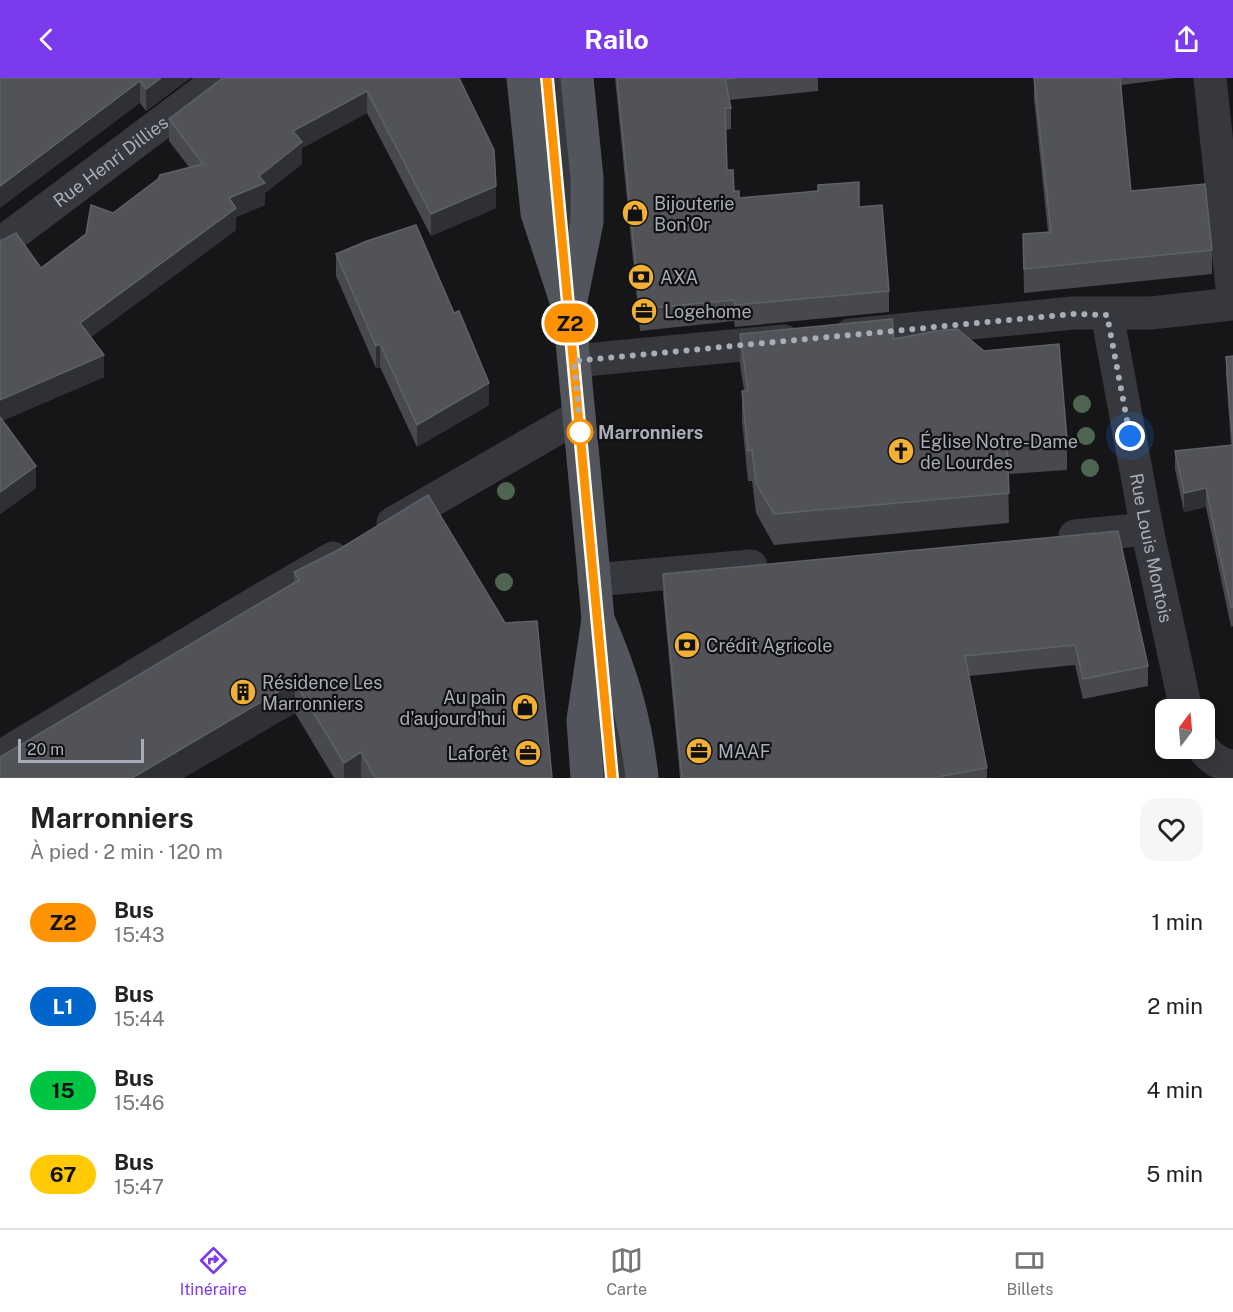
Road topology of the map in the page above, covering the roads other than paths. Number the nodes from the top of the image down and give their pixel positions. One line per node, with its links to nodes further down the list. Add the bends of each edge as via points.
1 (221, 78): 6 (street, Rue Henri Dillies)
2 (523, 78): 9 (main road, via 537,213)
3 (547, 78): 9 (street)
4 (577, 78): 9 (main road, via 587,178 587,222)
5 (1210, 78): 7 (street)
6 (0, 244)
7 (1233, 296)
8 (1233, 304): 10 (street)
9 (569, 310): 11 (main road)
10 (1107, 315): 11 (street, via 1073,314); 13 (street, Rue Louis Montois)
11 (574, 361): 12 (main road)
12 (579, 416): 16 (main road); 19 (street, via 235,615)
13 (1148, 529): 14 (street); 18 (street, Rue Louis Montois)
14 (1050, 538)
15 (782, 563): 16 (street)
16 (594, 580): 17 (main road)
17 (598, 619): 22 (main road, via 583,720); 23 (street); 24 (main road, via 633,717)
18 (1184, 699)
19 (0, 757)
20 (1212, 759): 21 (street)
21 (1233, 766)
22 (587, 778)
23 (612, 778)
24 (642, 778)

